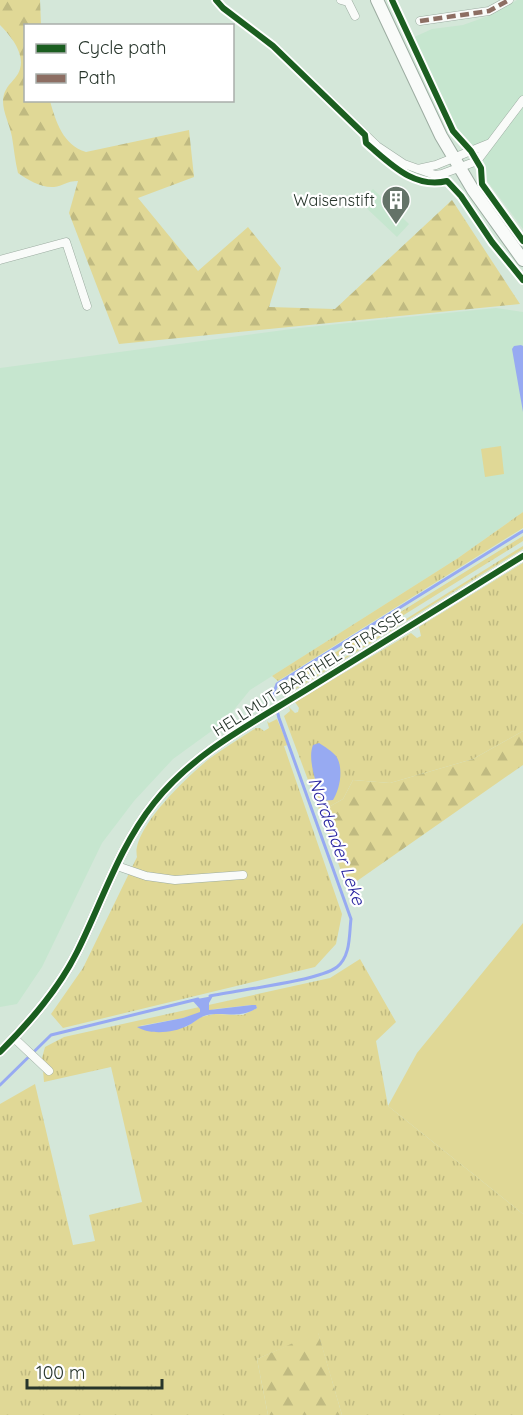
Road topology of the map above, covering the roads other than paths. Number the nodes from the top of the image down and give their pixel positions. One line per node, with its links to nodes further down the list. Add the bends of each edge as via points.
1 (216, 0): 9 (street, via 273,46 377,146 404,164 435,175)
2 (341, 0): 5 (street, via 348,2)
3 (377, 0): 9 (main road)
4 (508, 0): 6 (street, via 489,11)
5 (355, 16)
6 (420, 21)
7 (523, 100): 8 (street)
8 (520, 111): 9 (street, via 477,161)
9 (456, 163): 11 (main road)
10 (0, 260): 12 (street, via 66,242)
11 (523, 260)
12 (87, 306)
13 (523, 556): 14 (street, HELLMUT-BARTHEL-STRASSE, via 213,749 155,801)
14 (117, 866): 15 (street, via 175,880); 16 (street, HELLMUT-BARTHEL-STRASSE, via 64,975)
15 (243, 875)
16 (14, 1038): 17 (street, HELLMUT-BARTHEL-STRASSE); 18 (street)
17 (0, 1052)
18 (50, 1071)

